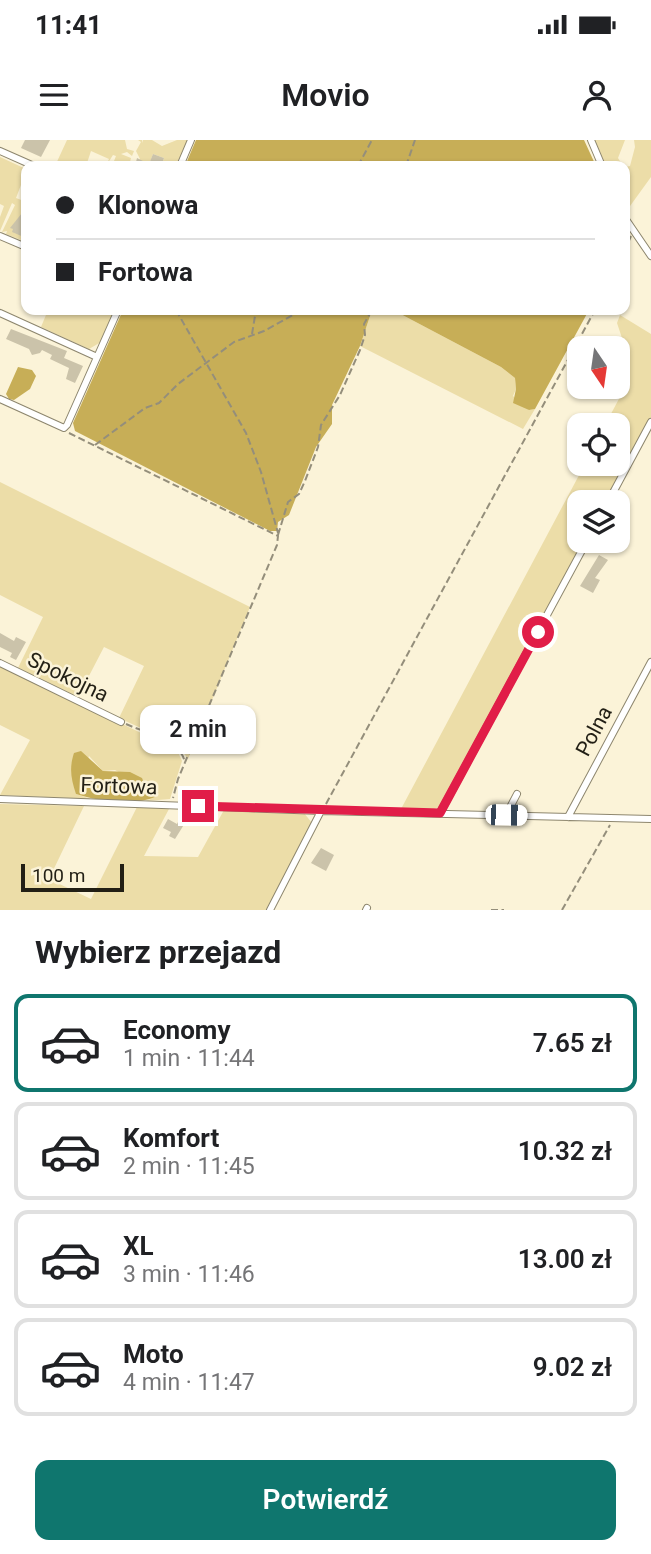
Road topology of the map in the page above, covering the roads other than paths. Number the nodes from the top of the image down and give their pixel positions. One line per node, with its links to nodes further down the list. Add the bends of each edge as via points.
1 (191, 140): 5 (street)
2 (591, 140): 6 (street)
3 (0, 151): 4 (street)
4 (23, 161)
5 (182, 161)
6 (600, 161)
7 (630, 227): 10 (street)
8 (0, 236): 9 (street)
9 (21, 245)
10 (651, 256)
11 (0, 313): 13 (street)
12 (116, 315): 13 (street)
13 (97, 357): 14 (street, via 67,425 59,428)
14 (0, 399)
15 (651, 422): 16 (street)
16 (614, 490)
17 (581, 553): 24 (street)
18 (651, 662): 26 (street, Polna)
19 (0, 663): 20 (street, Spokojna)
20 (121, 722)
21 (517, 794): 25 (street)
22 (0, 799): 23 (street, Fortowa)
23 (321, 811): 24 (street, Fortowa); 28 (street)
24 (440, 813): 25 (street, Fortowa)
25 (506, 815): 26 (street, Fortowa)
26 (568, 817): 27 (street, Fortowa)
27 (651, 819)
28 (270, 910)

